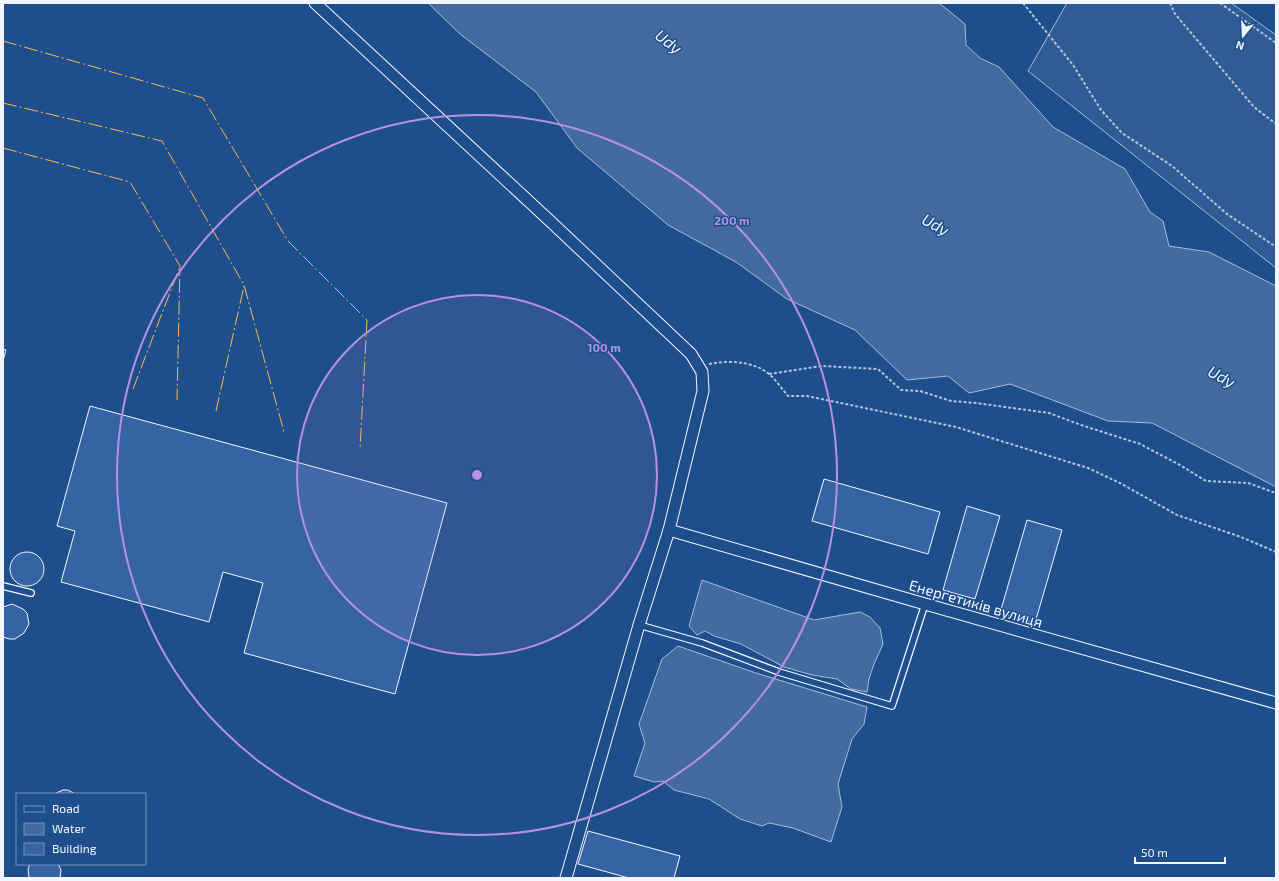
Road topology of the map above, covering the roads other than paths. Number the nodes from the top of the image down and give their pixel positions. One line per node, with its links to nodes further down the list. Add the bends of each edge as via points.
1 (315, 3): 2 (street, via 691,354 702,372 703,391)
2 (669, 530): 5 (street, Енергетиків вулиця); 6 (street)
3 (3, 586): 4 (lane)
4 (31, 593)
5 (925, 604): 6 (lane, via 892,706 779,672 702,642); 7 (street, Енергетиків вулиця)
6 (639, 625): 8 (street)
7 (1276, 703)
8 (566, 878)

